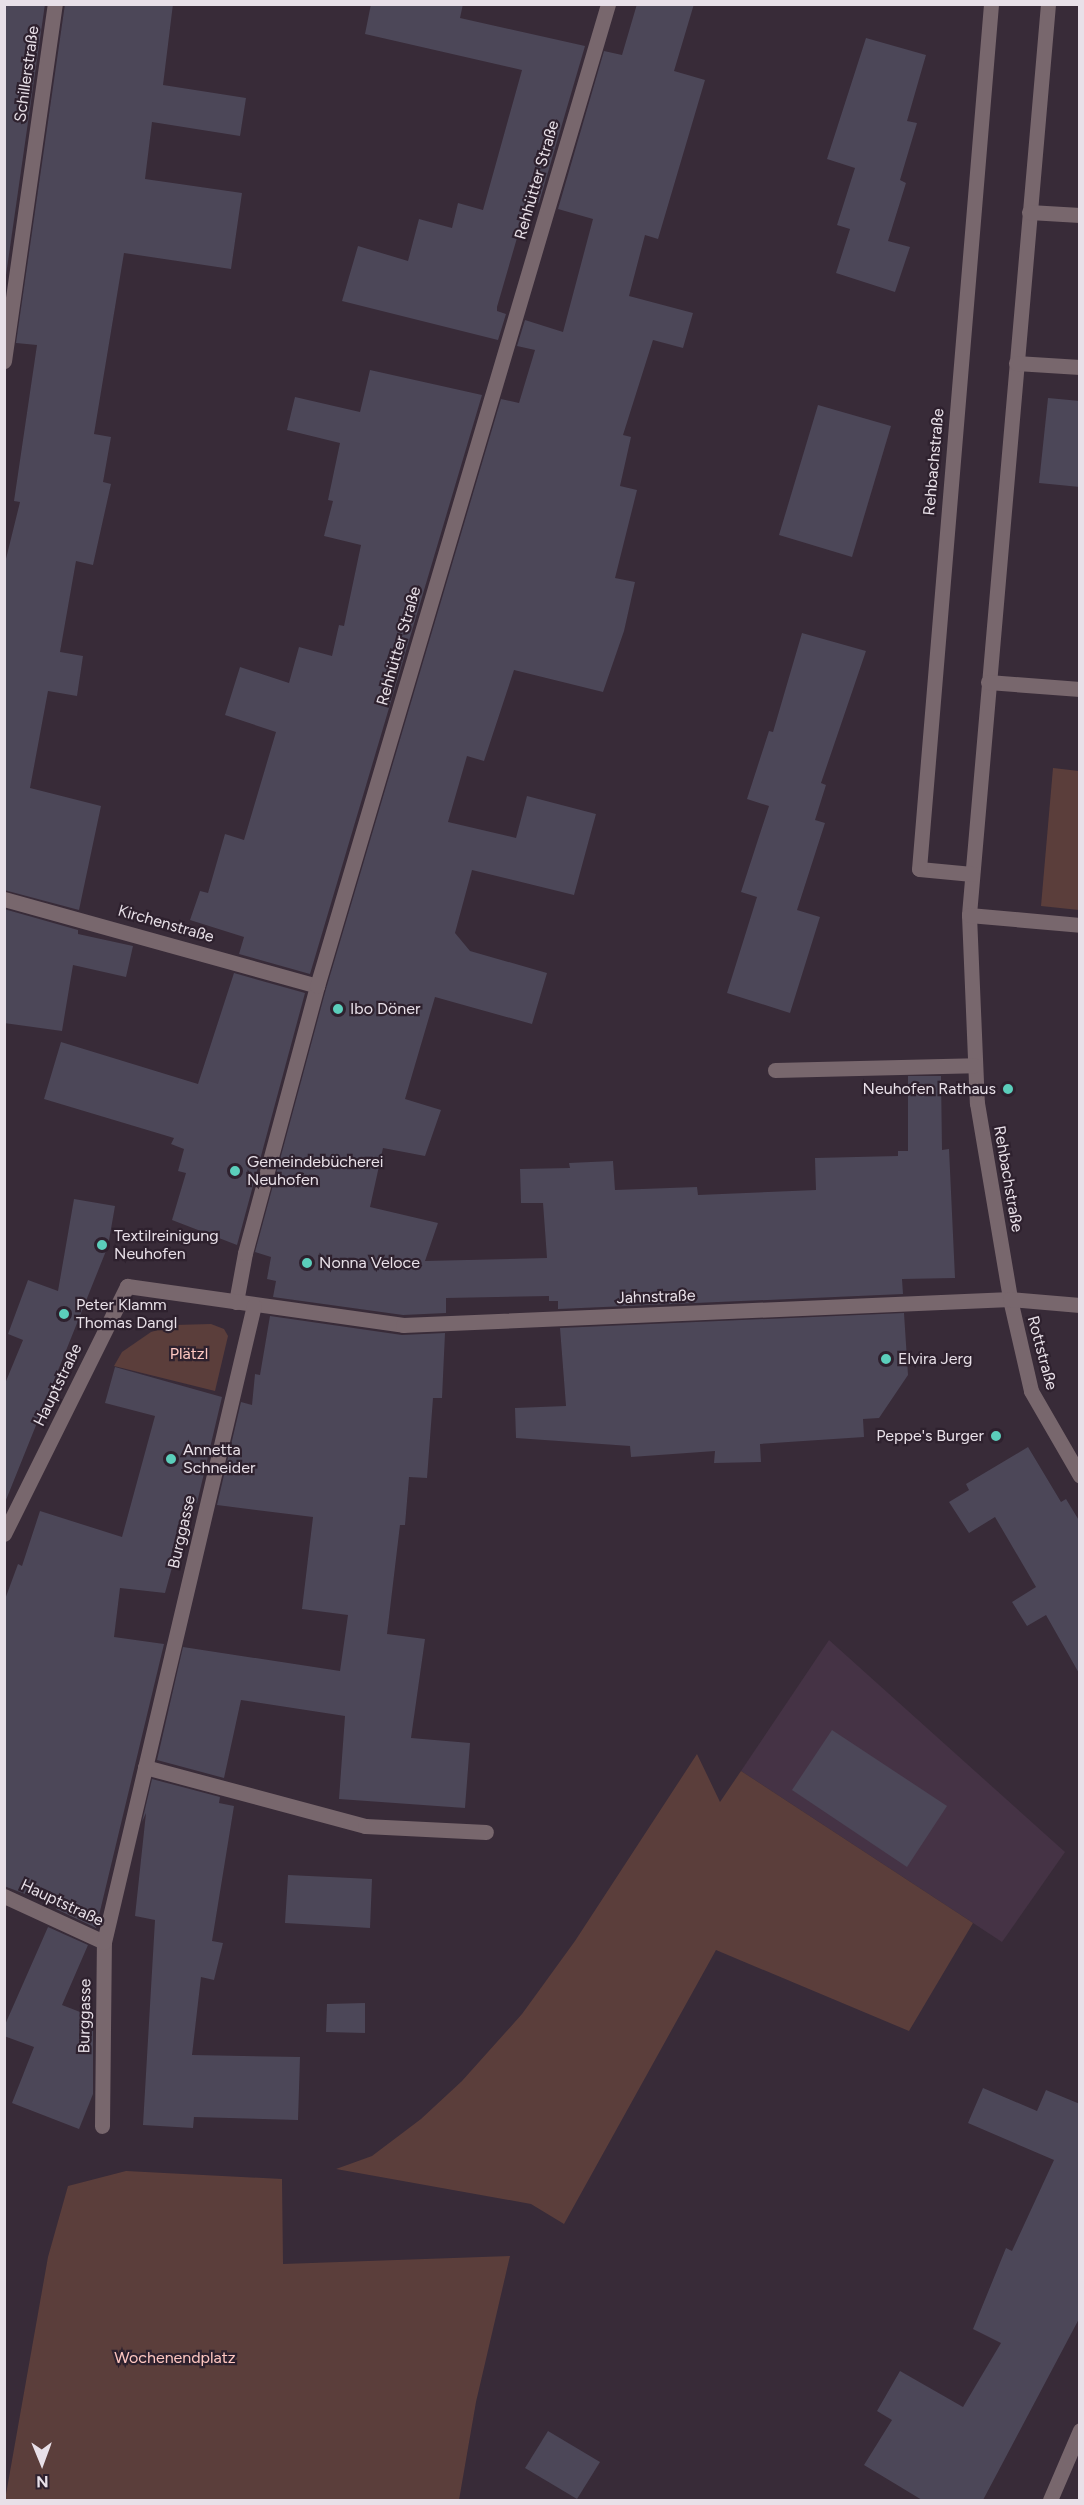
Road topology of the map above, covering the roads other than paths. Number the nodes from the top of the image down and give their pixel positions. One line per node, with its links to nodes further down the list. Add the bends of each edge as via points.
1 (55, 4): 7 (street, Schillerstraße)
2 (608, 4): 16 (street, Rehhütter Straße)
3 (991, 4): 12 (street, Rehbachstraße, via 919,869)
4 (1048, 4): 5 (street, Rehbachstraße)
5 (1029, 212): 6 (street); 8 (street, Rehbachstraße)
6 (1080, 215)
7 (4, 362)
8 (1016, 363): 9 (street); 10 (street, Rehbachstraße)
9 (1080, 367)
10 (988, 681): 11 (street); 12 (street, Rehbachstraße)
11 (1080, 689)
12 (972, 874): 14 (street, Rehbachstraße)
13 (4, 899): 16 (street, Kirchenstraße)
14 (969, 915): 15 (street); 17 (street, Rehbachstraße)
15 (1080, 925)
16 (317, 986): 20 (street, Rehhütter Straße, via 245,1253)
17 (974, 1065): 18 (street); 19 (street, Rehbachstraße)
18 (775, 1070)
19 (1010, 1299): 21 (street, Jahnstraße, via 403,1325); 22 (street, Jahnstraße); 23 (street, Rottstraße, via 1030,1391)
20 (236, 1302): 21 (street, Jahnstraße); 24 (street, Hauptstraße, via 127,1286)
21 (254, 1305): 25 (street, Burggasse)
22 (1080, 1305)
23 (1080, 1476)
24 (4, 1534)
25 (145, 1767): 26 (street, via 365,1826); 28 (street, Burggasse)
26 (486, 1832)
27 (4, 1896): 28 (street, Hauptstraße)
28 (104, 1942): 29 (street, Burggasse)
29 (102, 2126)
30 (1080, 2430): 31 (street)
31 (1050, 2500)

